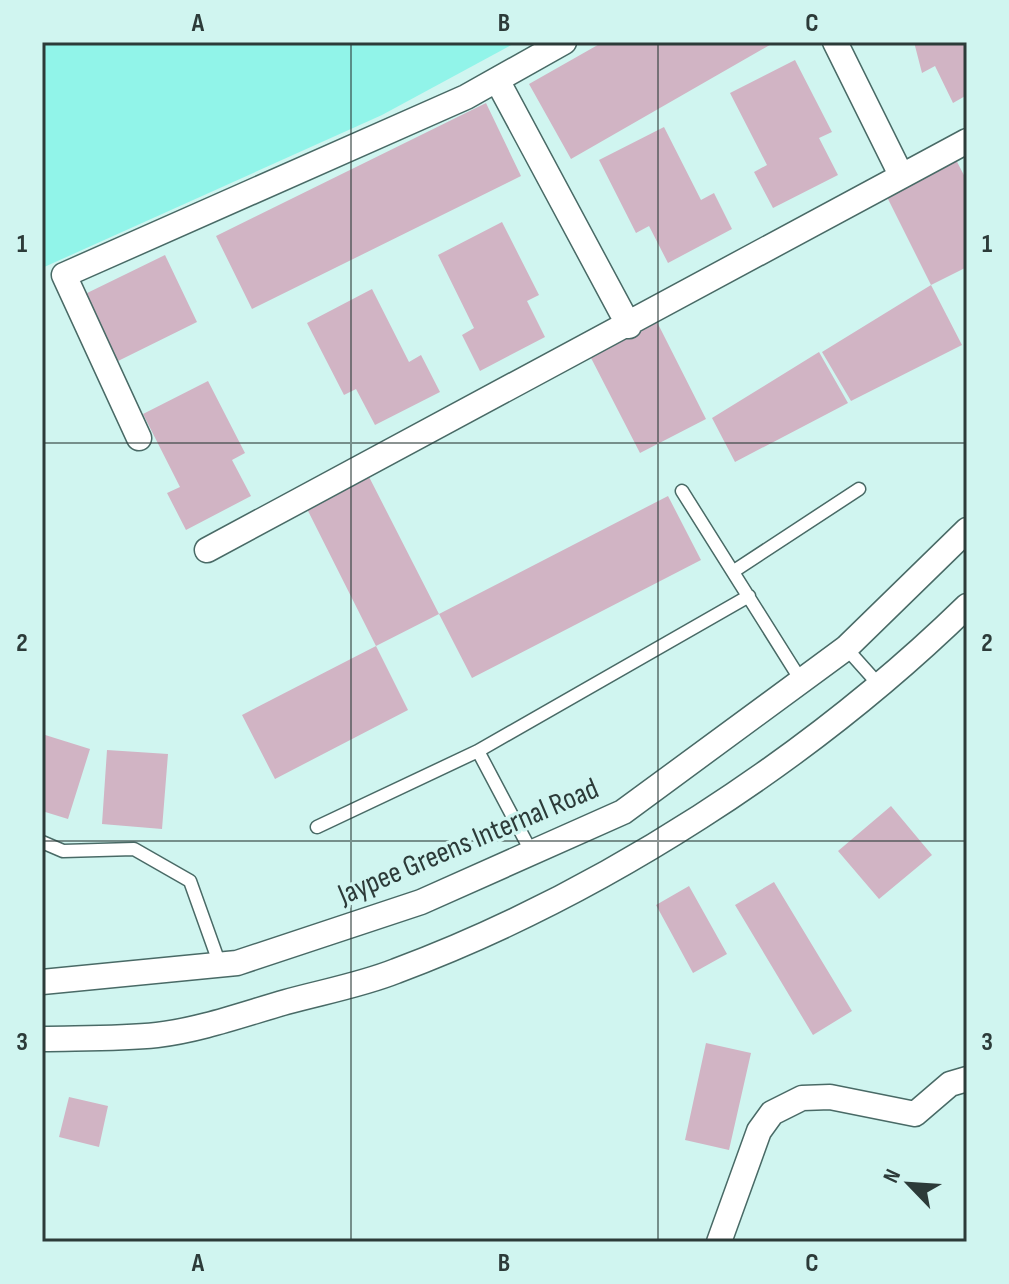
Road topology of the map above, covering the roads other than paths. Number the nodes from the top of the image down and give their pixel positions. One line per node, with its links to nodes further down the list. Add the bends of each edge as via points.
1 (564, 42): 3 (street)
2 (835, 42): 5 (street)
3 (497, 80): 6 (street); 7 (street)
4 (967, 141): 5 (street)
5 (901, 175): 7 (street)
6 (53, 279): 8 (street)
7 (629, 326): 12 (street)
8 (139, 438)
9 (859, 489): 13 (lane)
10 (682, 491): 13 (lane)
11 (967, 530): 16 (street, Jaypee Greens Internal Road)
12 (207, 550)
13 (734, 571): 14 (lane)
14 (749, 596): 17 (lane); 19 (lane)
15 (967, 606): 18 (street)
16 (846, 648): 17 (street, Jaypee Greens Internal Road); 18 (lane)
17 (802, 682): 22 (street, Jaypee Greens Internal Road, via 623,812)
18 (880, 686): 25 (street, via 833,725 634,857 395,972 158,1035)
19 (478, 751): 20 (lane); 22 (lane)
20 (317, 827)
21 (42, 842): 23 (lane, via 63,851 134,849 190,881)
22 (533, 855): 23 (street, Jaypee Greens Internal Road, via 421,902)
23 (220, 965): 24 (street, Jaypee Greens Internal Road)
24 (42, 982)
25 (42, 1039)
26 (967, 1079): 27 (street, via 950,1084 915,1114 830,1097 802,1098 772,1113 759,1131)
27 (719, 1242)

